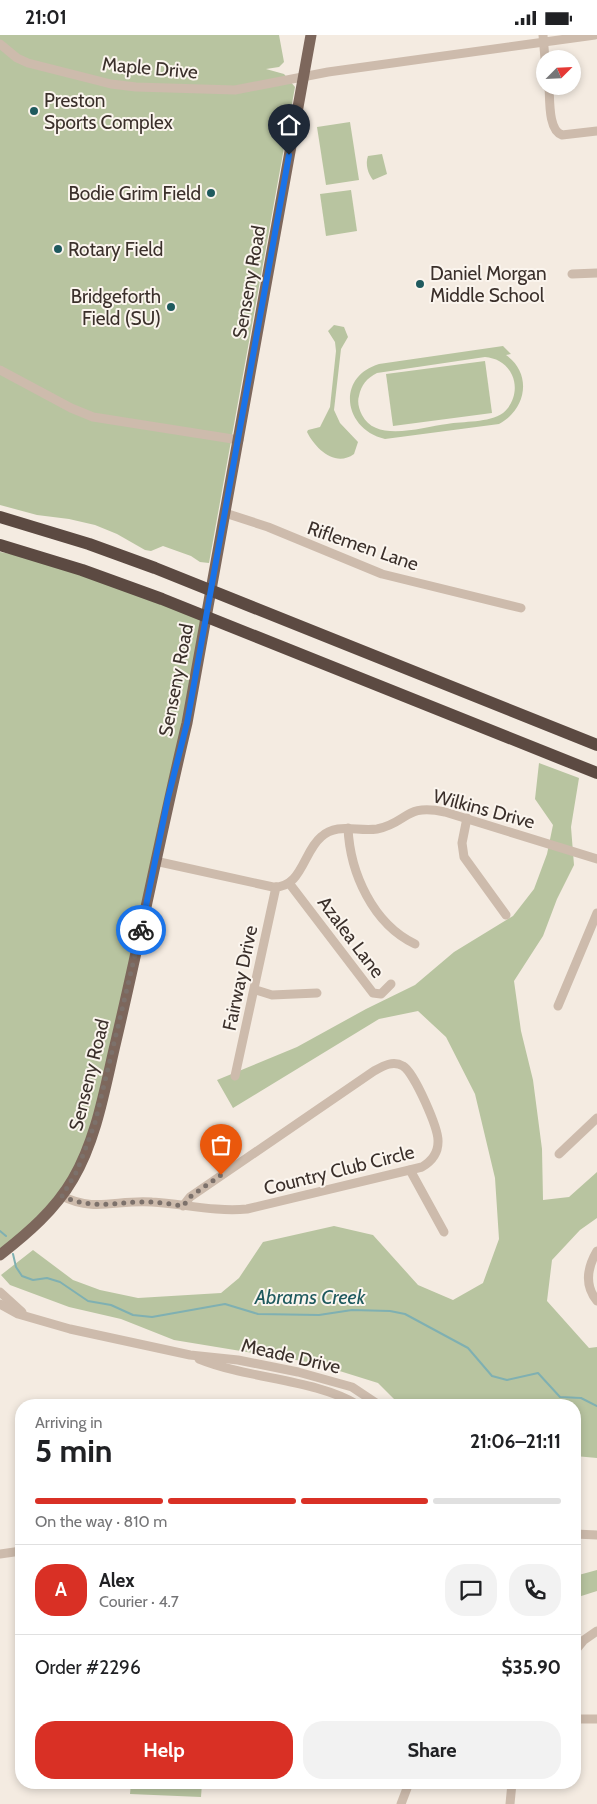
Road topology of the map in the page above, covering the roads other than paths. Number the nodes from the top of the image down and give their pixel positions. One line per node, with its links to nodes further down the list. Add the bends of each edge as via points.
1 (311, 35): 5 (main road, Senseny Road)
2 (595, 35): 3 (street, Maple Drive)
3 (543, 39): 5 (street, Maple Drive)
4 (0, 44): 5 (street, Maple Drive, via 16,58 28,63 136,87 235,90)
5 (303, 77): 11 (main road, Senseny Road)
6 (549, 95): 7 (street, via 553,127 560,135)
7 (597, 131)
8 (597, 273): 9 (street)
9 (572, 274)
10 (0, 370): 11 (street, via 89,415)
11 (238, 440): 12 (main road, Senseny Road)
12 (225, 513): 15 (street, Riflemen Lane, via 268,527 382,574); 21 (main road, Senseny Road, via 187,723)
13 (0, 517): 16 (highway, via 89,544 190,581)
14 (0, 545): 17 (highway, via 162,599)
15 (521, 608)
16 (597, 745)
17 (597, 773)
18 (467, 818): 19 (street, Wilkins Drive, via 435,809 420,809 377,829); 20 (street, Wilkins Drive); 25 (street, via 462,843 464,857)
19 (348, 829): 22 (street, Wilkins Drive, via 334,829 318,839); 26 (street, via 353,864 362,887 386,922)
20 (597, 859)
21 (155, 861): 23 (street); 35 (main road, Senseny Road, via 130,983 95,1123 77,1171)
22 (289, 883): 23 (street); 27 (street, Azalea Lane, via 373,993 381,994)
23 (276, 887): 28 (street, Fairway Drive)
24 (597, 913): 30 (street)
25 (506, 915)
26 (415, 944)
27 (391, 984)
28 (256, 990): 29 (street, via 272,995); 31 (street, Fairway Drive)
29 (317, 993)
30 (558, 1006)
31 (235, 1075)
32 (597, 1118): 33 (street)
33 (559, 1154)
34 (410, 1170): 36 (street, Country Club Circle, via 247,1209); 36 (street, Country Club Circle, via 432,1160 438,1148 438,1135 411,1074 400,1065 389,1064 205,1186); 37 (street)
35 (62, 1196): 36 (street, Country Club Circle, via 95,1206 140,1201); 39 (main road, Senseny Road, via 35,1226)
36 (183, 1206)
37 (444, 1232)
38 (597, 1251): 41 (street, via 588,1273 589,1288)
39 (0, 1255)
40 (0, 1292): 43 (street, Meade Drive)
41 (597, 1301)
42 (0, 1304): 43 (street, Meade Drive)
43 (30, 1317): 44 (street, Meade Drive)
44 (190, 1355): 45 (street, Meade Drive, via 235,1371 325,1391); 46 (street, Meade Drive, via 298,1371 352,1387)
45 (344, 1399)
46 (370, 1399)
47 (581, 1534): 48 (street)
48 (597, 1535)
49 (15, 1552): 50 (street)
50 (0, 1554)
51 (597, 1631): 52 (street)
52 (581, 1644)
53 (581, 1719): 54 (street)
54 (597, 1719)
55 (407, 1789): 57 (street)
56 (511, 1789): 58 (street)
57 (401, 1804)
58 (510, 1804)

